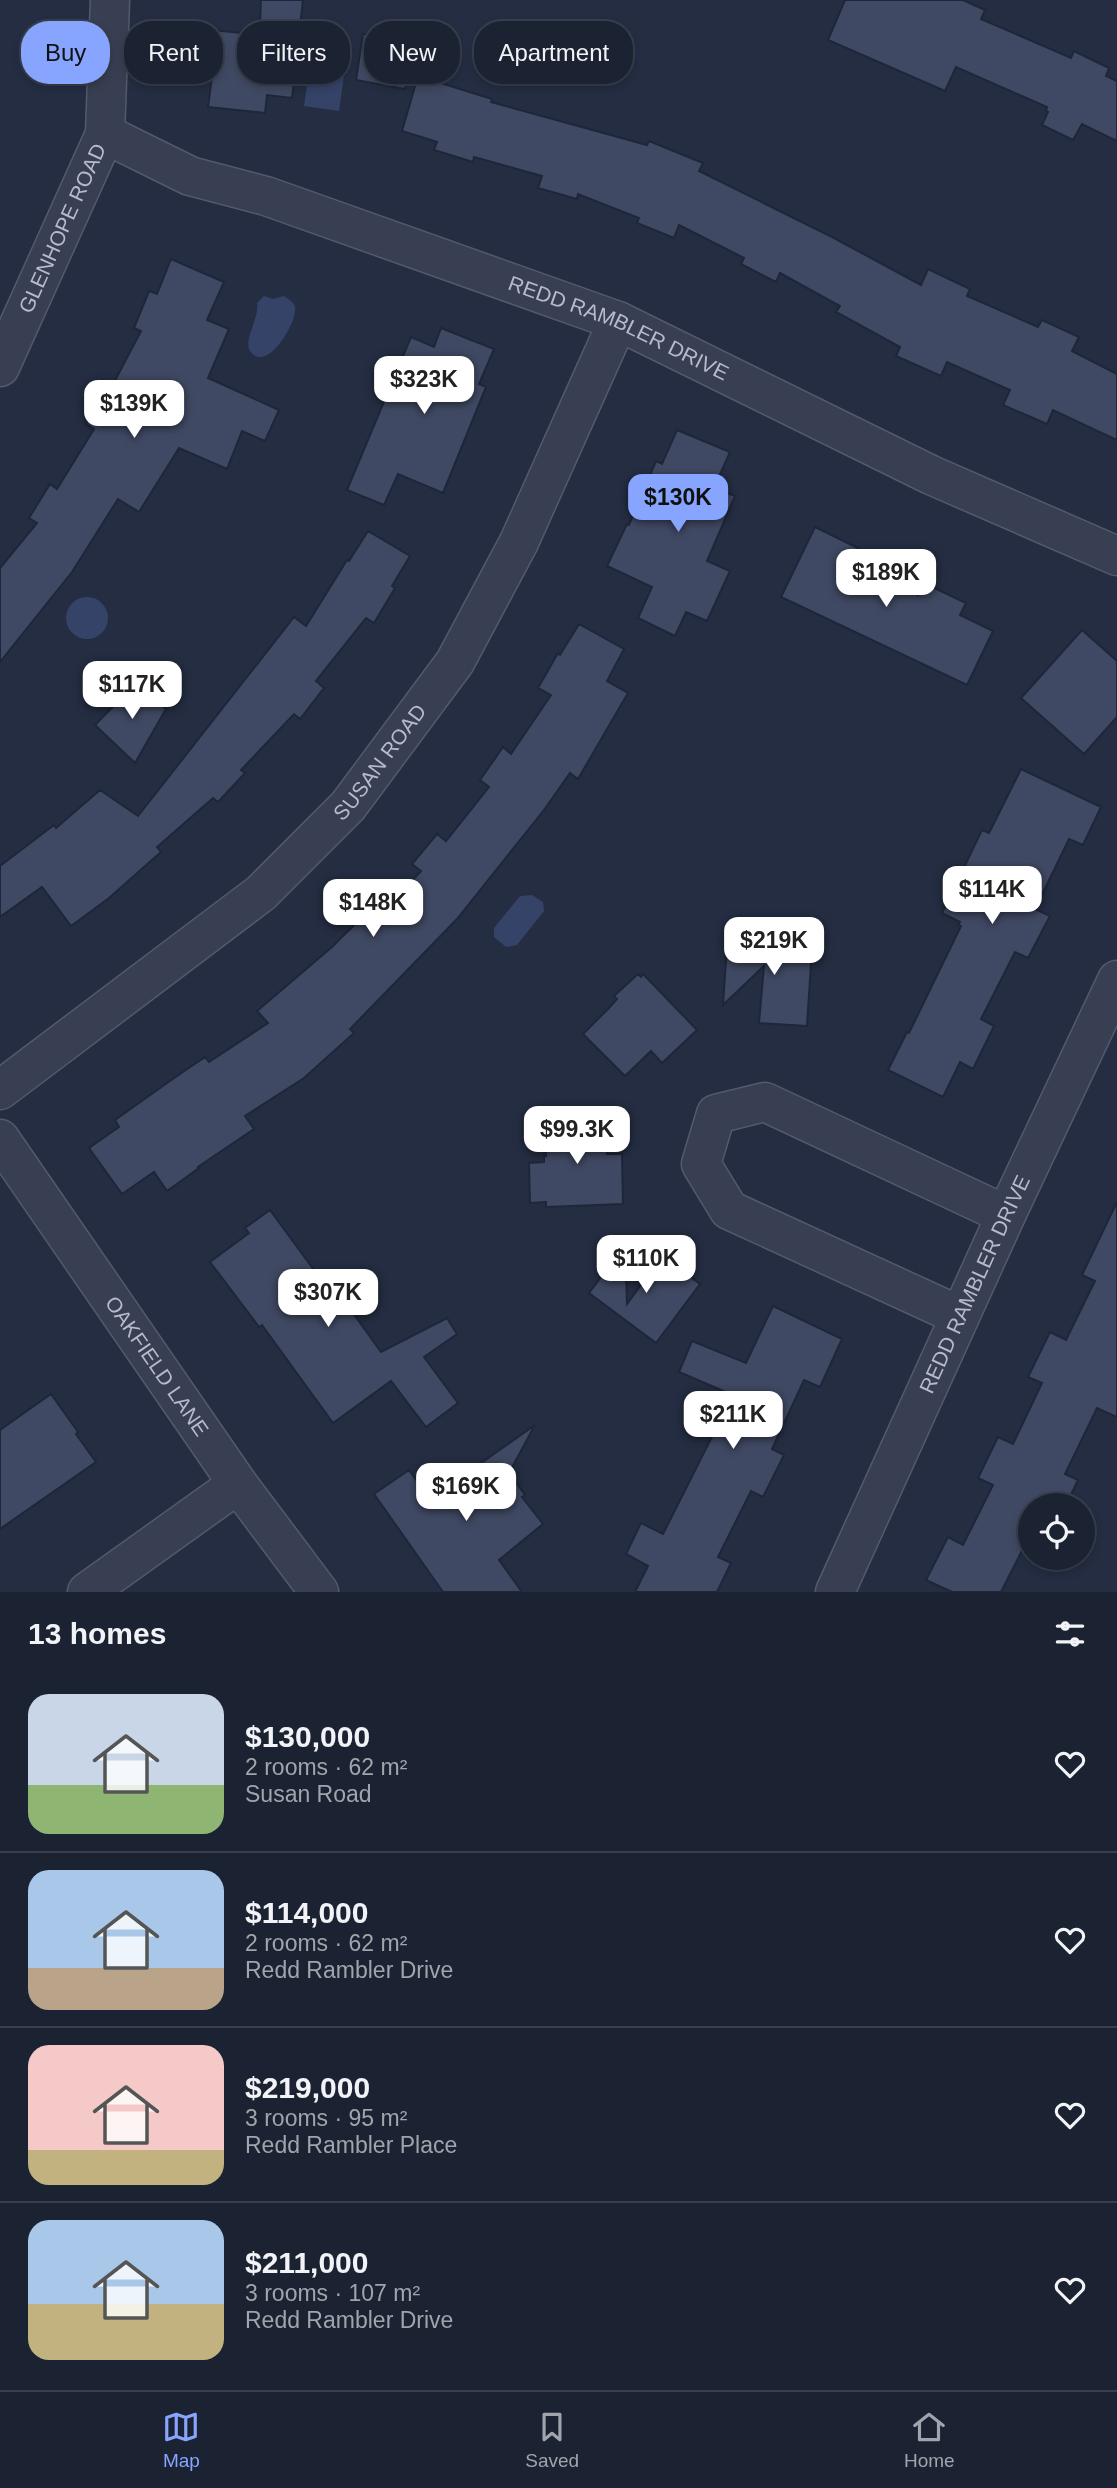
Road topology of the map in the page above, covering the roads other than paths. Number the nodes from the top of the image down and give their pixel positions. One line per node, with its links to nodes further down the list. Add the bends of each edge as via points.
1 (110, 0): 2 (street, GLENHOPE ROAD)
2 (105, 134): 3 (street, REDD RAMBLER DRIVE, via 190,176 266,196); 4 (street, GLENHOPE ROAD)
3 (618, 321): 5 (street, REDD RAMBLER DRIVE, via 931,475); 7 (street, SUSAN ROAD, via 519,542 455,662 348,806 261,893)
4 (0, 366)
5 (1117, 556)
6 (1117, 980): 9 (street, REDD RAMBLER DRIVE)
7 (0, 1090)
8 (0, 1139): 11 (street, OAKFIELD LANE)
9 (1006, 1215): 10 (street, REDD RAMBLER DRIVE); 10 (street, via 765,1102 716,1114 701,1164 729,1210)
10 (960, 1316): 14 (street, REDD RAMBLER DRIVE)
11 (238, 1484): 12 (street); 13 (street, OAKFIELD LANE)
12 (87, 1592)
13 (318, 1592)
14 (835, 1592)

